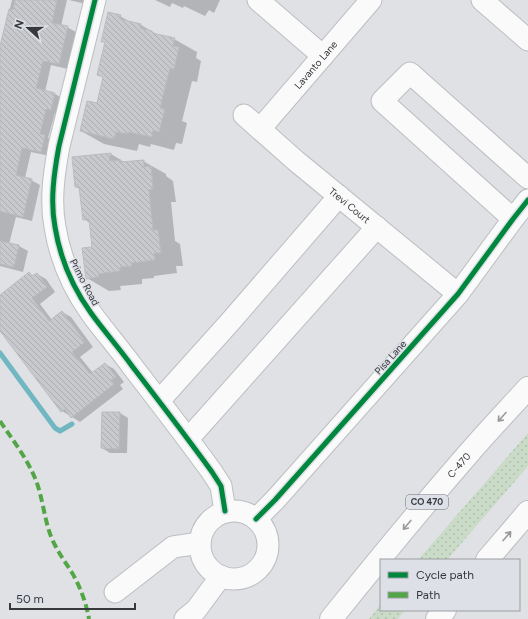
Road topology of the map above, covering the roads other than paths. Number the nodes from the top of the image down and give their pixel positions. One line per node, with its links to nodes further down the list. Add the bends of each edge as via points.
1 (95, 0): 16 (street, Primo Road, via 59,146 53,187 54,226 63,260 79,294)
2 (258, 0): 6 (street)
3 (371, 0): 6 (street, Lavanto Lane)
4 (482, 0): 5 (street)
5 (528, 40)
6 (323, 56): 8 (street, Lavanto Lane)
7 (244, 115): 8 (street, Trevi Court)
8 (260, 129): 10 (street, Trevi Court)
9 (528, 178): 12 (street, via 410,73 382,101)
10 (339, 196): 13 (street, Trevi Court); 16 (street)
11 (528, 200): 12 (street, Pisa Lane)
12 (513, 219): 14 (street, Pisa Lane)
13 (377, 227): 14 (street, Trevi Court); 17 (street)
14 (458, 294): 20 (street, Pisa Lane)
15 (528, 388): 27 (highway, C-470 / CO 470, one-way to 27, via 436,492)
16 (159, 401): 17 (street, Primo Road)
17 (188, 439): 18 (street, Primo Road, via 221,486)
18 (225, 511): 20 (street, via 247,513); 21 (street, via 207,523)
19 (528, 512): 22 (highway, one-way to 19)
20 (256, 519): 23 (street, via 268,538 265,560 248,576 237,579)
21 (200, 543): 23 (street, via 201,555 206,566); 24 (street, via 173,547)
22 (488, 559)
23 (221, 576): 26 (street, via 196,610)
24 (115, 592)
25 (444, 611): 28 (highway)
26 (184, 619)
27 (331, 619)
28 (437, 619)

